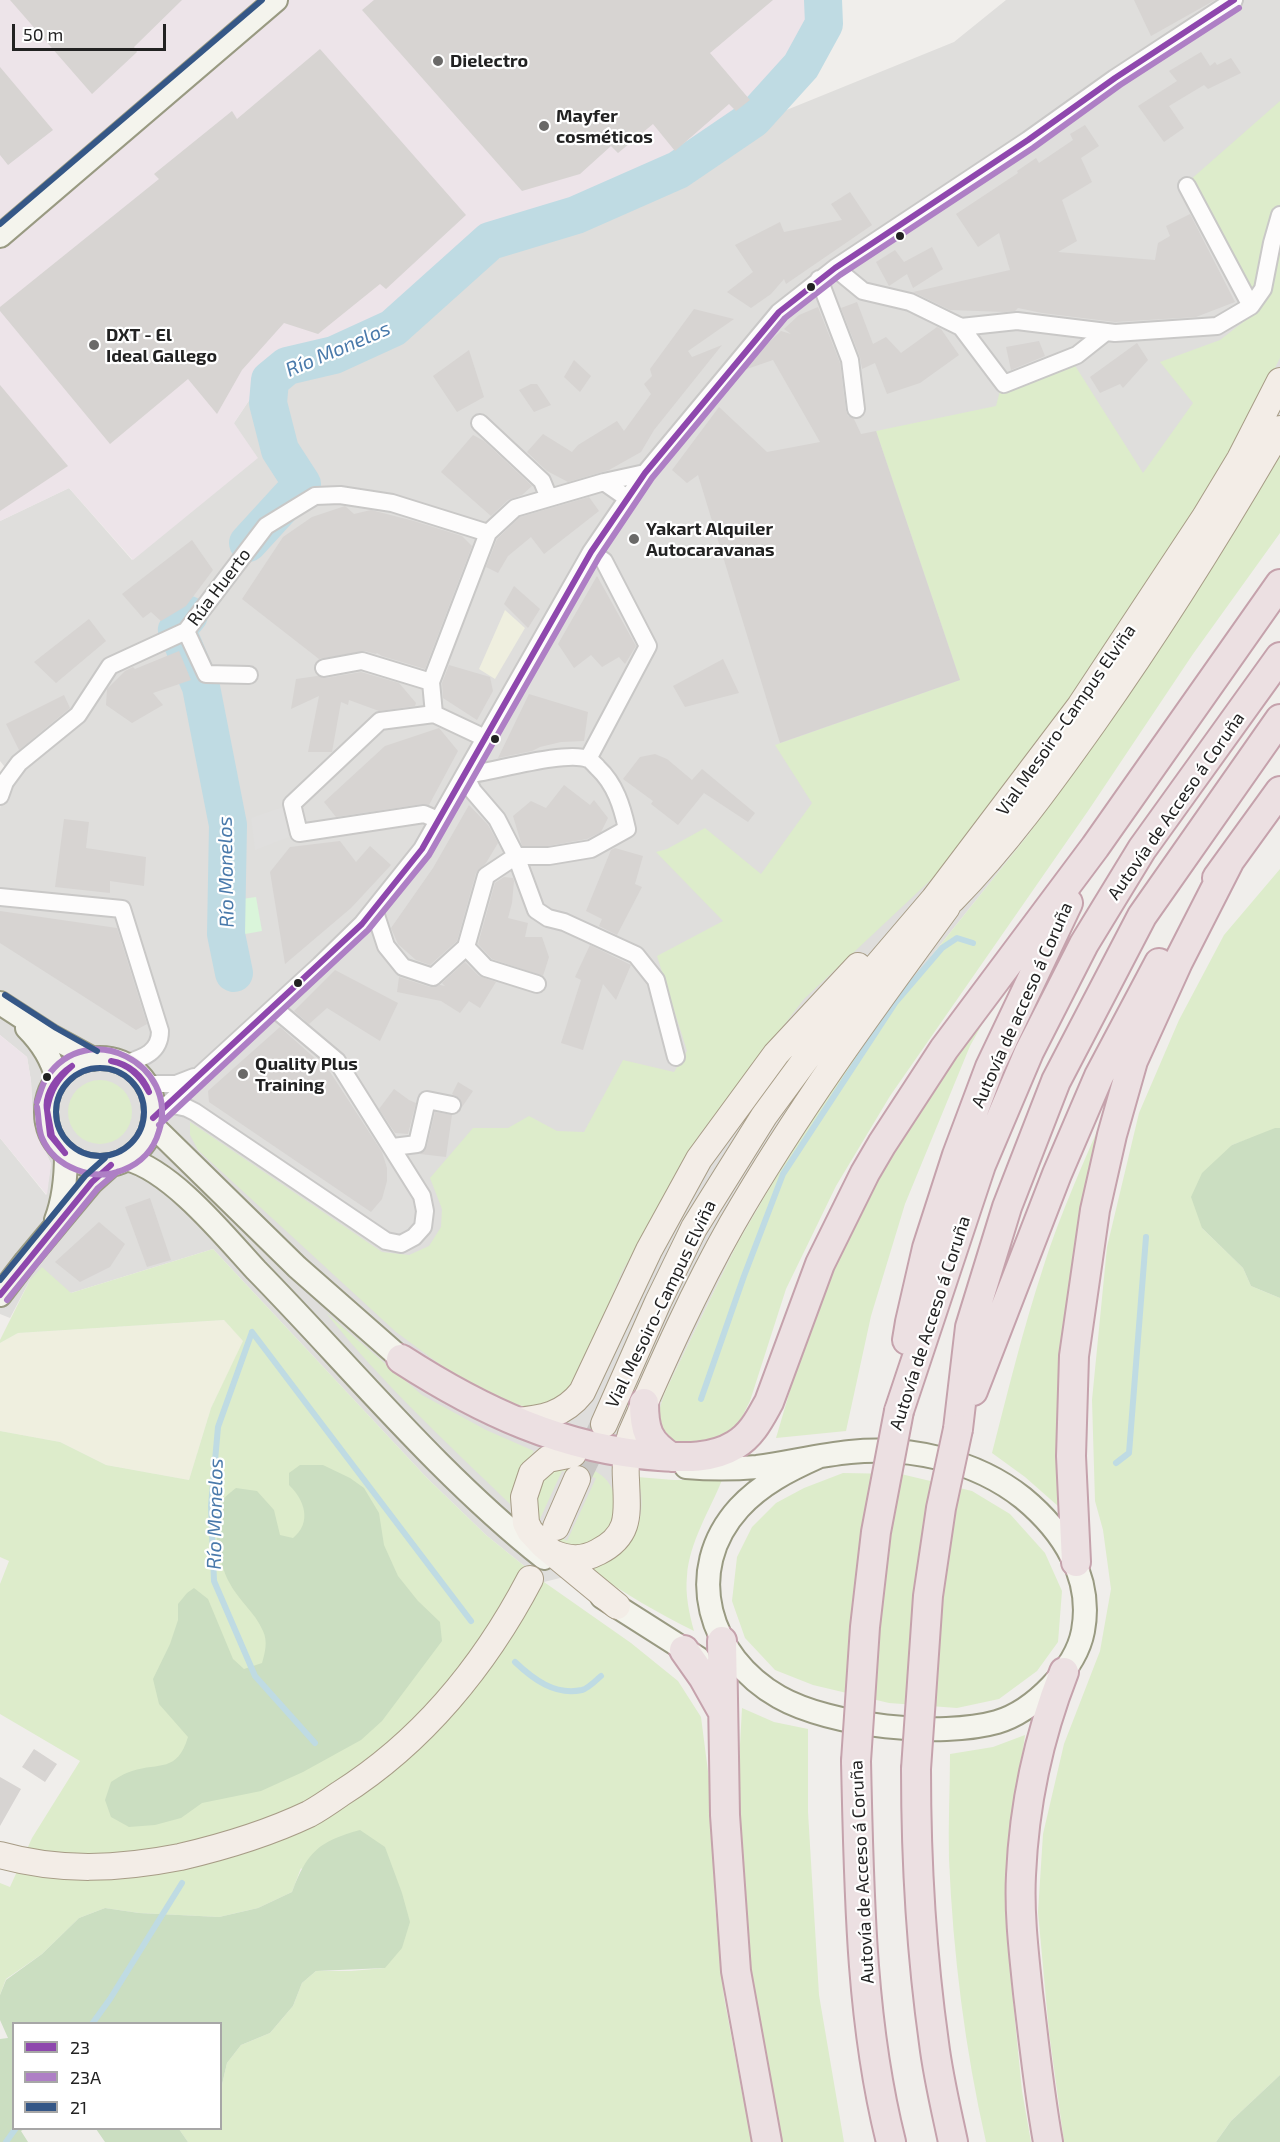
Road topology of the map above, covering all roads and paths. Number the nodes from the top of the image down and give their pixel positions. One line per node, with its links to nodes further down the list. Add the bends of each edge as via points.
1 (276, 0): 5 (street)
2 (1234, 0): 6 (street)
3 (1187, 186): 8 (street)
4 (1280, 215): 8 (street, via 1263,289)
5 (0, 236)
6 (835, 268): 7 (street); 9 (street, via 863,291 910,302)
7 (819, 279): 12 (street, via 850,360); 15 (street, via 779,312)
8 (1251, 306): 10 (street, via 1217,326)
9 (961, 327): 10 (street, via 1017,321); 10 (street, via 1005,384 1077,355)
10 (1107, 332)
11 (1280, 381): 39 (main road, Vial Mesoiro-Campus Elviña, via 1205,517 1080,706)
12 (856, 409)
13 (480, 423): 17 (street, via 542,481)
14 (1280, 429): 39 (main road, Vial Mesoiro-Campus Elviña, via 1219,534 1066,762 1012,832)
15 (645, 473): 16 (street); 18 (street)
16 (604, 482): 17 (street); 18 (street)
17 (549, 498): 19 (street, via 515,508)
18 (627, 498): 20 (street)
19 (488, 533): 22 (street, Rúa Huerto, via 392,503 340,495 315,496 266,526); 26 (street)
20 (591, 552): 29 (street); 30 (street, via 604,561 648,646)
21 (1280, 584): 35 (highway)
22 (186, 631): 25 (street, via 206,674); 33 (street, Rúa Huerto, via 110,666 78,715 19,763)
23 (1280, 657): 60 (highway, Autovía de Acceso á Coruña, via 1142,849 1084,944 1034,1042 981,1165)
24 (324, 668): 26 (street, via 362,661)
25 (249, 675)
26 (431, 681): 27 (street)
27 (434, 714): 29 (street); 34 (street, via 380,721 292,804 299,833 424,814)
28 (1280, 719): 63 (highway, Autovía de Acceso á Coruña, via 1142,916 1056,1081 1007,1207 970,1327)
29 (485, 738): 31 (street)
30 (588, 759): 31 (street, via 562,756); 36 (street, via 606,775 621,803 627,829 591,849 549,856)
31 (465, 775): 34 (street); 36 (street, via 497,819)
32 (1280, 791): 37 (highway)
33 (0, 796)
34 (438, 820): 40 (street, via 422,849)
35 (1095, 847): 60 (highway, Autovía de acceso á Coruña, via 990,1067 957,1155 927,1248 910,1322); 64 (highway, via 944,1049 876,1154 819,1264 758,1423 724,1451)
36 (516, 856): 41 (street, via 486,876); 45 (street, via 536,910 636,955 656,980)
37 (1228, 862): 63 (highway, via 1152,973 1099,1076); 70 (highway, via 1133,1061 1095,1210 1074,1356 1071,1456)
38 (0, 897): 47 (street, via 122,909 160,1031 156,1048)
39 (943, 899): 59 (main road, via 727,1234); 61 (main road, via 895,930 821,1004 776,1054 732,1113 666,1216 589,1381 576,1399 558,1413 537,1420); 62 (main road, Vial Mesoiro-Campus Elviña, via 888,951 764,1116 694,1228)
40 (374, 909): 41 (street, via 386,946 403,967 432,977); 44 (street)
41 (466, 947): 42 (street, via 486,968)
42 (537, 984)
43 (4, 1006): 46 (street); 49 (street, via 43,1046)
44 (274, 1008): 48 (street); 53 (street, via 337,1061)
45 (676, 1057)
46 (93, 1059): 47 (street); 49 (street, via 73,1065)
47 (124, 1064): 50 (street)
48 (198, 1076): 50 (street, via 176,1084); 52 (street)
49 (57, 1079): 54 (street, via 46,1105 46,1119 56,1144)
50 (146, 1084): 52 (street)
51 (452, 1105): 53 (street, via 427,1100 417,1144)
52 (158, 1116): 53 (street, via 187,1108 195,1112 369,1232 401,1244 423,1227 425,1211 422,1196); 55 (street, via 143,1144); 58 (street, via 297,1267)
53 (393, 1147)
54 (66, 1154): 55 (street, via 87,1165); 56 (street, via 64,1192)
55 (119, 1162): 56 (street, via 92,1182); 72 (street, via 148,1167 178,1190 488,1510 551,1564)
56 (52, 1230): 57 (street)
57 (0, 1295)
58 (401, 1359): 61 (highway, via 468,1400); 67 (street, via 470,1412)
59 (645, 1403): 64 (highway, via 647,1432 657,1448); 66 (main road, via 631,1434)
60 (899, 1411): 81 (highway, Autovía de Acceso á Coruña, bridge, via 876,1532 856,1761 868,2000)
61 (514, 1421): 66 (highway)
62 (604, 1424)
63 (958, 1429): 82 (highway, Autovía de Acceso á Coruña, bridge, via 928,1596 916,1769 922,1940 934,2045)
64 (671, 1457): 66 (highway)
65 (818, 1457): 66 (street, via 727,1468); 70 (street, via 884,1450 928,1455 977,1471 1022,1498 1054,1528); 73 (street, via 758,1490 740,1507 716,1541 710,1557 708,1590)
66 (626, 1458): 67 (street, via 590,1458); 69 (main road, via 628,1508 620,1535 588,1557 569,1558)
67 (575, 1466): 68 (main road); 69 (main road, via 548,1459 530,1479 524,1497 530,1531)
68 (556, 1527)
69 (554, 1553): 72 (main road)
70 (1076, 1562): 76 (street, via 1085,1612 1082,1634)
71 (530, 1579): 79 (main road, via 480,1662 444,1705 399,1750 355,1785 310,1813 203,1852 153,1862 104,1868 59,1866)
72 (617, 1606): 74 (street)
73 (722, 1641): 75 (highway); 77 (street)
74 (684, 1650): 75 (street); 78 (highway)
75 (722, 1669): 77 (street); 78 (highway)
76 (1064, 1672): 77 (street, via 1025,1708 1000,1721 940,1730 825,1715 796,1706); 83 (highway, via 1036,1763 1020,1876 1038,2083)
77 (762, 1686)
78 (724, 1715): 80 (highway, via 724,1815 735,1971)
79 (0, 1855)
80 (767, 2142)
81 (891, 2142)
82 (953, 2142)
83 (1048, 2142)

